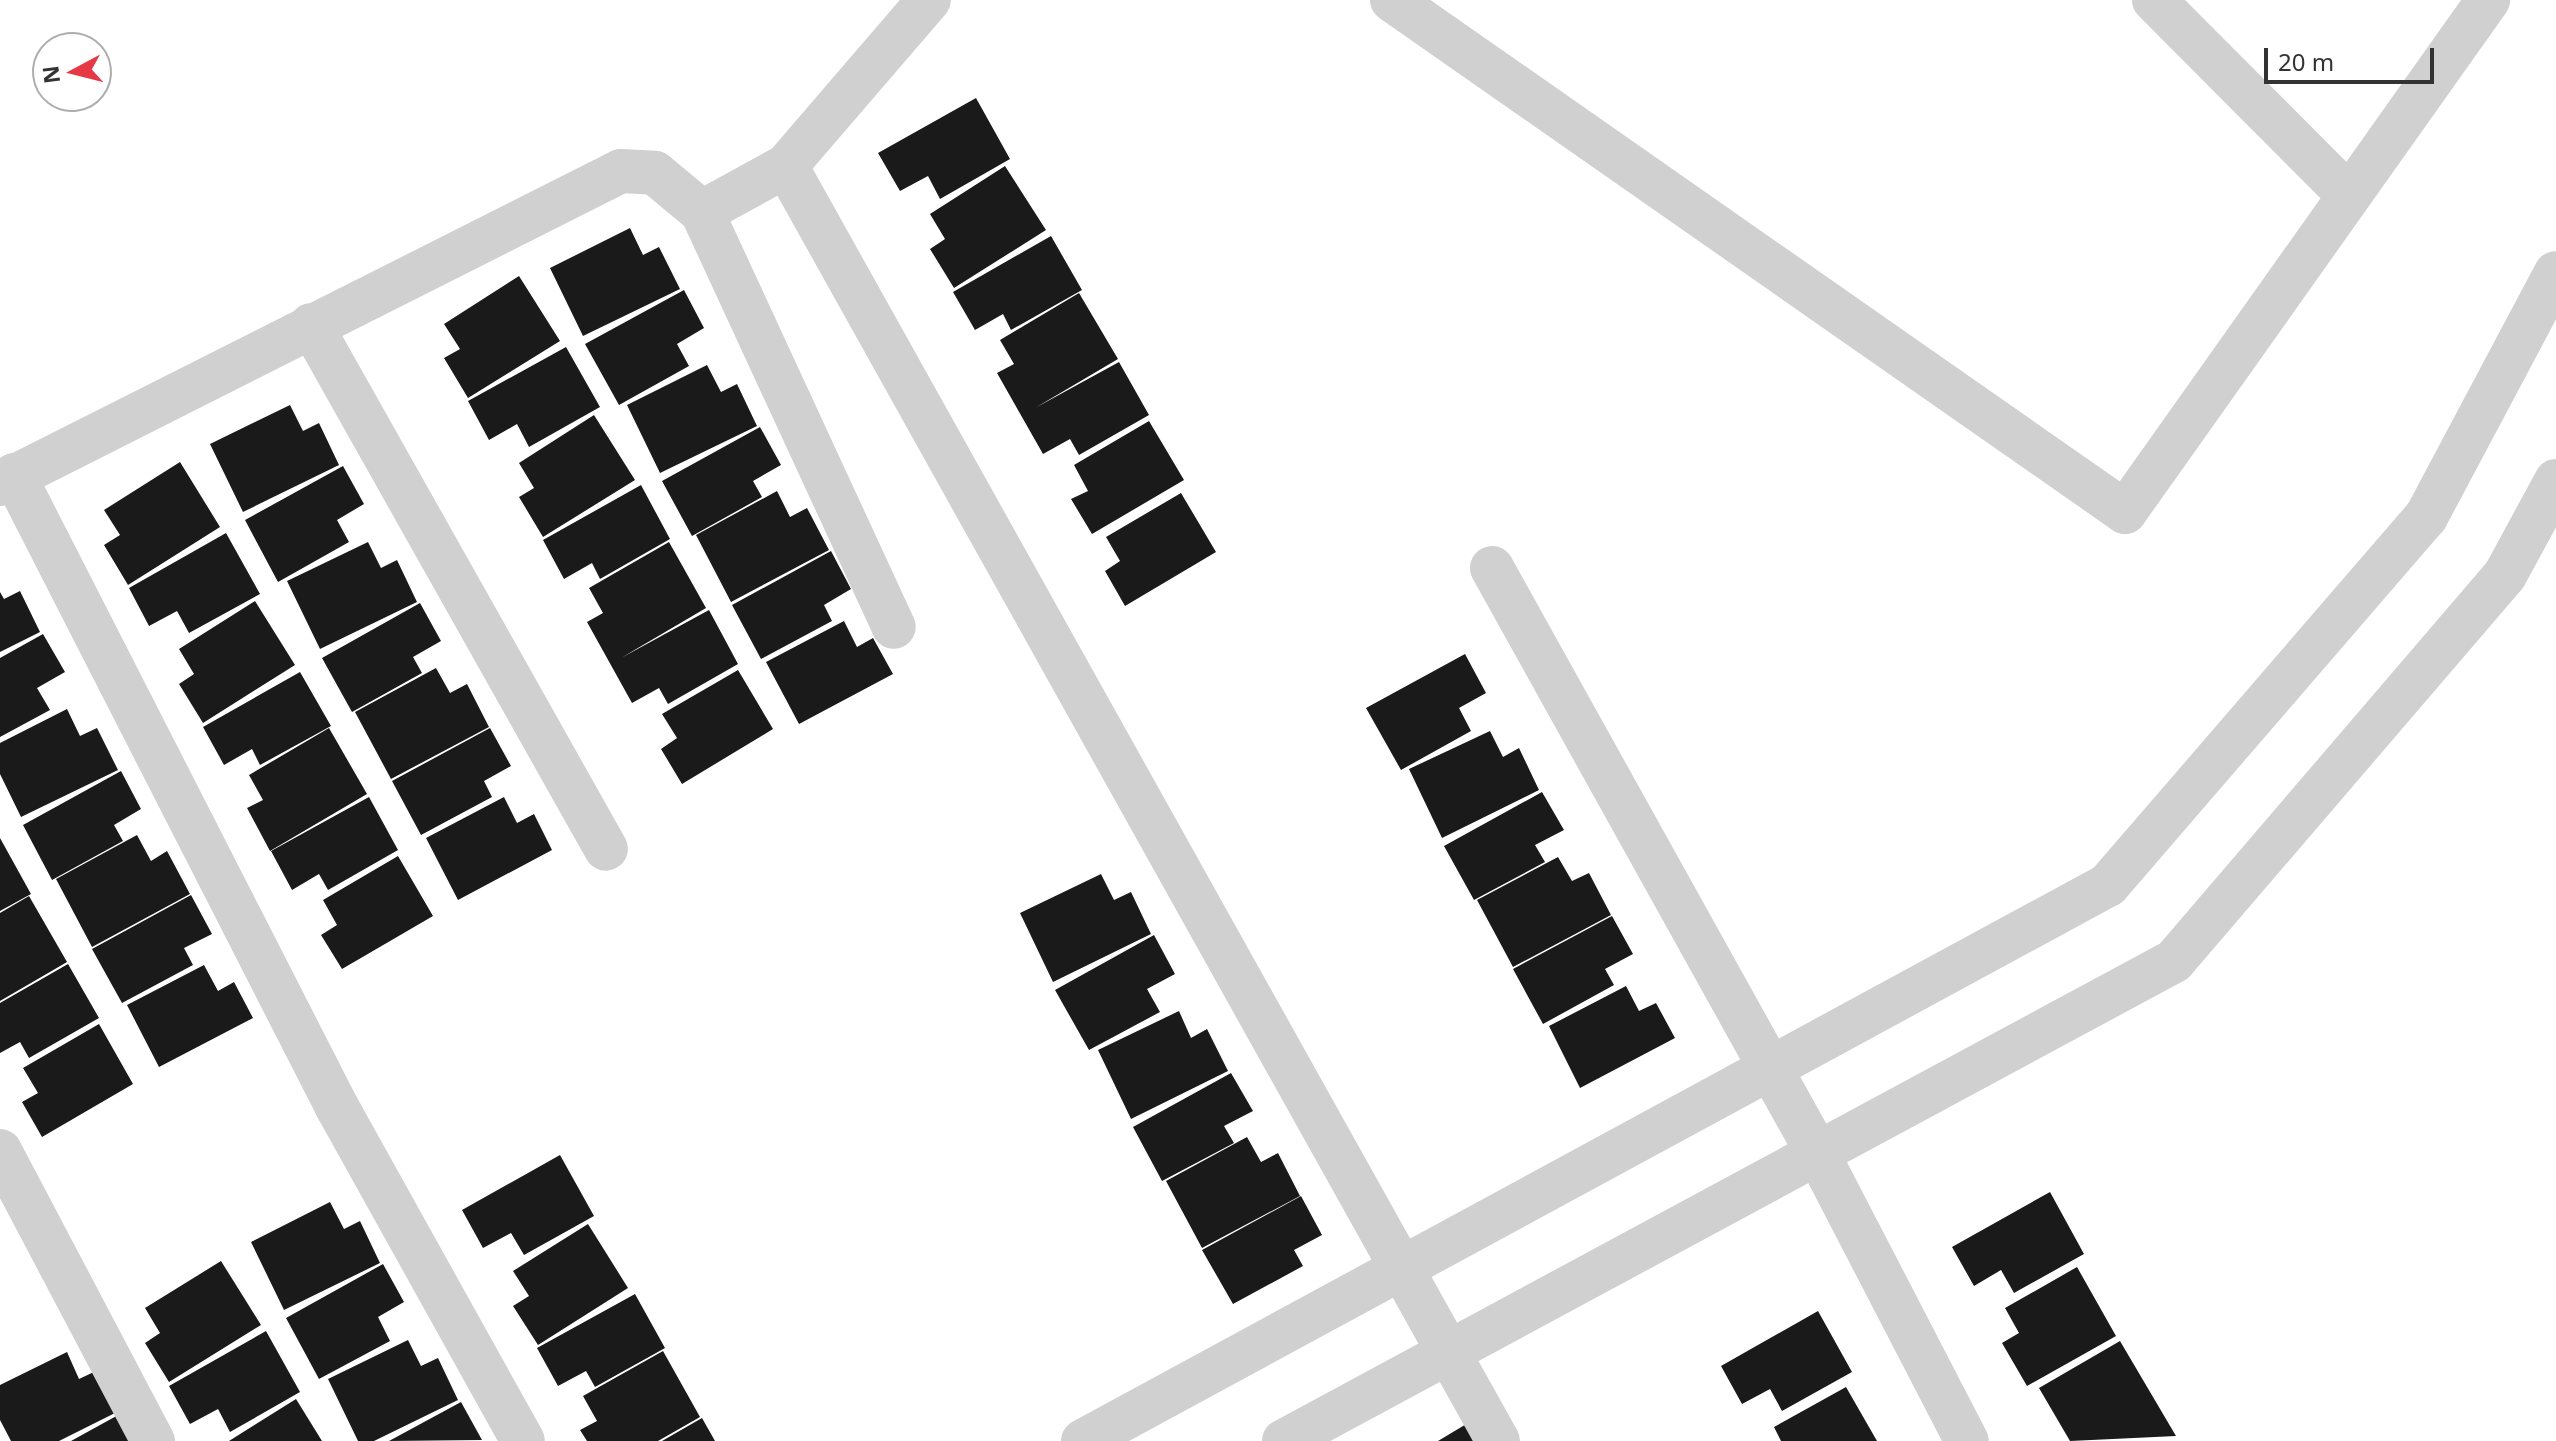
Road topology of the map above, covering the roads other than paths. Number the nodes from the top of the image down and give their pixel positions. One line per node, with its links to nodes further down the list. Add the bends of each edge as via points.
1 (929, 0): 5 (street)
2 (1392, 0): 6 (street, via 2125,512)
3 (2154, 0): 6 (street)
4 (2488, 0): 6 (street)
5 (786, 166): 7 (street); 18 (street)
6 (2349, 196)
7 (702, 212): 9 (street, via 655,173 621,171); 13 (street)
8 (2556, 273): 15 (street, via 2426,517 2108,885)
9 (311, 325): 10 (street); 14 (street)
10 (7, 480): 21 (street, via 337,1107)
11 (2556, 481): 17 (street, via 2505,575 2174,961)
12 (1492, 568): 15 (street)
13 (894, 627)
14 (606, 849)
15 (1767, 1069): 17 (street); 18 (street)
16 (0, 1151): 20 (street)
17 (1818, 1154): 19 (street); 25 (street)
18 (1405, 1265): 19 (street); 22 (street)
19 (1452, 1353): 23 (street); 24 (street)
20 (153, 1441)
21 (523, 1441)
22 (1083, 1441)
23 (1284, 1441)
24 (1498, 1441)
25 (1967, 1441)

